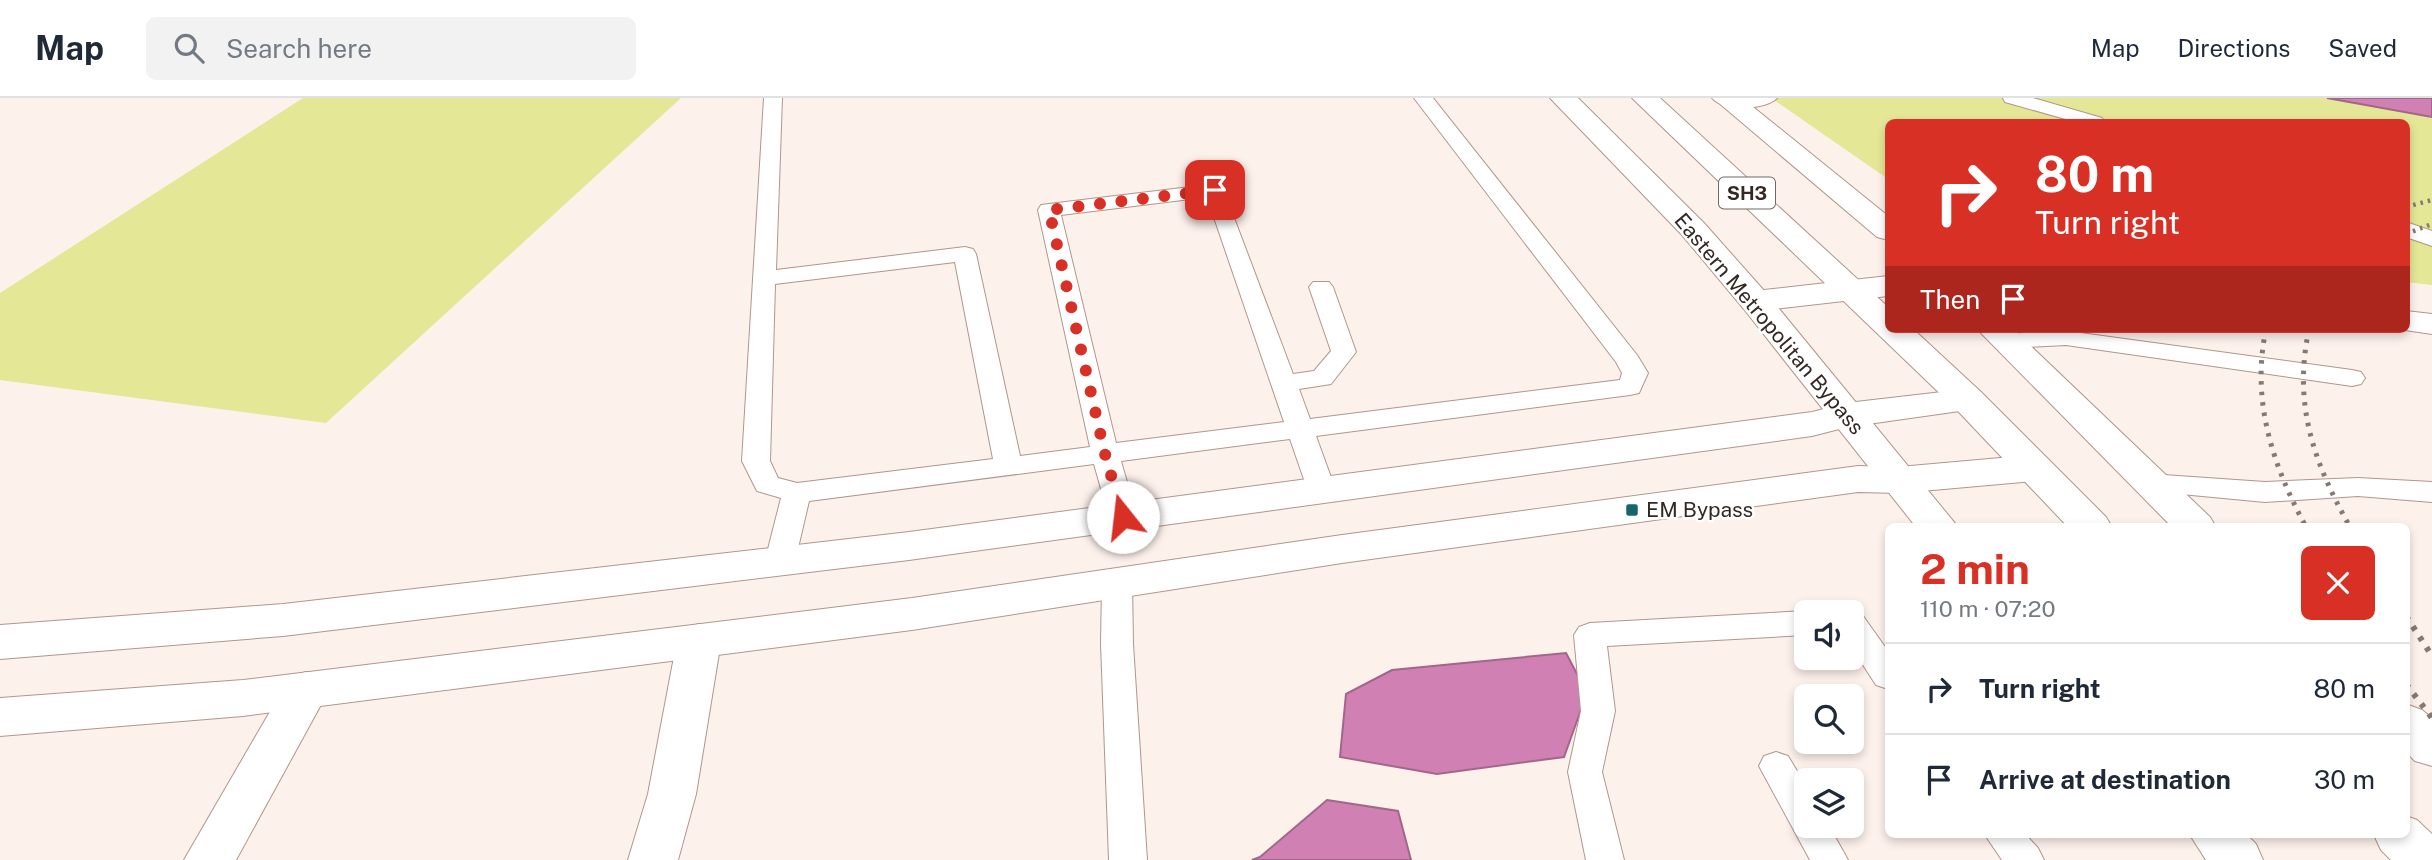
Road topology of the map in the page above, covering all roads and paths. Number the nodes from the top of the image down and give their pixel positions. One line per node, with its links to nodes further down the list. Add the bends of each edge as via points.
1 (773, 98): 12 (lane)
2 (1423, 98): 26 (lane, via 1628,360 1635,373 1630,387)
3 (1563, 98): 16 (main road, Eastern Metropolitan Bypass, via 1693,229)
4 (1644, 98): 15 (main road, SH3)
5 (1768, 98): 7 (lane)
6 (2012, 98): 8 (lane)
7 (1726, 100): 9 (main road)
8 (2085, 119)
9 (1885, 229)
10 (2410, 231): 11 (lane)
11 (2432, 239)
12 (764, 278): 28 (lane, via 965,254); 34 (lane, via 756,461 767,484)
13 (1321, 286): 23 (lane, via 1344,352 1322,378)
14 (1885, 286): 15 (main road)
15 (1850, 289): 16 (main road); 18 (main road, SH3)
16 (1755, 301): 25 (main road, Eastern Metropolitan Bypass)
17 (2410, 321): 19 (main road)
18 (1885, 322)
19 (2432, 324)
20 (1897, 333): 24 (main road)
21 (1999, 335): 22 (lane, via 2066,338); 31 (main road)
22 (2352, 378)
23 (1282, 384): 26 (lane); 27 (lane, via 1215,190 1049,210)
24 (1968, 400): 25 (main road); 29 (main road)
25 (1847, 415): 30 (main road, Eastern Metropolitan Bypass); 32 (main road, via 1812,424)
26 (1299, 430): 27 (lane); 32 (lane)
27 (1105, 454): 28 (lane); 35 (lane)
28 (1008, 466): 34 (lane)
29 (2035, 468): 30 (main road); 37 (main road)
30 (1899, 480): 36 (main road, Eastern Metropolitan Bypass); 40 (main road, via 1831,483)
31 (2149, 484): 33 (lane, via 2265,492 2358,487); 38 (main road)
32 (1322, 491): 35 (main road)
33 (2432, 492)
34 (797, 493): 39 (lane)
35 (1123, 517): 39 (main road)
36 (1935, 523)
37 (2088, 523)
38 (2192, 523)
39 (780, 561): 44 (main road, via 282,620)
40 (1118, 583): 42 (main road); 58 (lane, via 1116,626)
41 (1794, 625): 59 (lane, via 1590,635 1598,711 1585,772)
42 (699, 641): 46 (main road); 57 (main road, via 672,794)
43 (1864, 641): 45 (lane)
44 (0, 642)
45 (1885, 672)
46 (306, 690): 47 (main road); 56 (main road)
47 (0, 717)
48 (2410, 727): 49 (main road)
49 (2432, 747)
50 (1776, 766): 51 (lane)
51 (1794, 798)
52 (1817, 838): 60 (lane)
53 (2006, 838): 61 (lane)
54 (2218, 838): 62 (main road)
55 (2402, 838): 63 (main road)
56 (209, 860)
57 (653, 860)
58 (1128, 860)
59 (1605, 860)
60 (1829, 860)
61 (2025, 860)
62 (2238, 860)
63 (2425, 860)

